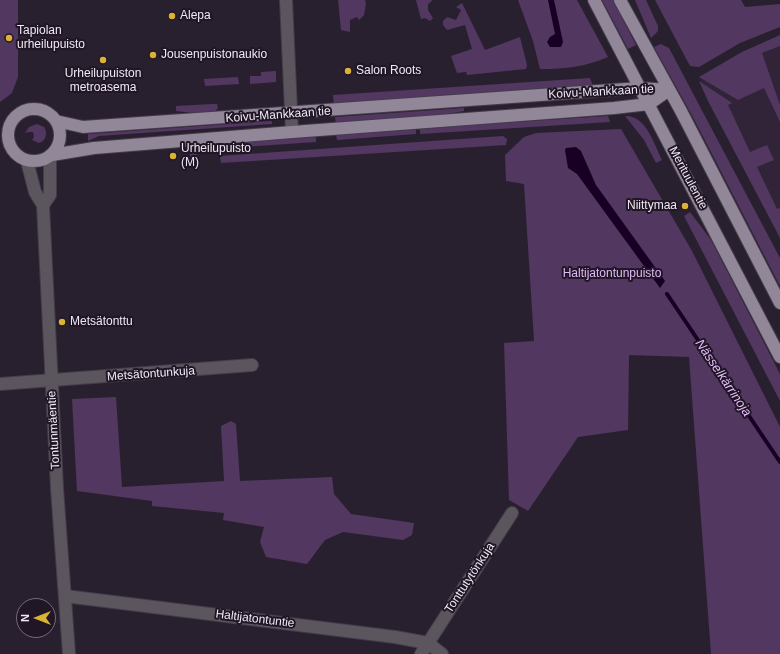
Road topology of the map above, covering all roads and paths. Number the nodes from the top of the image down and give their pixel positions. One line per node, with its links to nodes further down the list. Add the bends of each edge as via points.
1 (286, 0): 7 (street)
2 (594, 0): 4 (main road, Merituulentie)
3 (620, 0): 5 (main road, Merituulentie)
4 (640, 88): 5 (main road, Koivu-Mankkaan tie); 6 (main road, Merituulentie); 7 (main road, Koivu-Mankkaan tie)
5 (669, 90): 6 (main road, Koivu-Mankkaan tie); 17 (main road, Merituulentie)
6 (649, 104): 11 (main road, Koivu-Mankkaan tie); 18 (main road, Merituulentie)
7 (292, 114): 9 (main road, Koivu-Mankkaan tie, via 83,127); 11 (street)
8 (13, 120): 9 (main road, via 18,114 32,109 44,111); 10 (main road); 13 (main road, via 8,136)
9 (56, 121): 14 (main road, via 60,139)
10 (0, 126)
11 (292, 132): 14 (main road, Koivu-Mankkaan tie, via 94,148)
12 (0, 152): 13 (main road)
13 (13, 152): 15 (main road)
14 (51, 156): 15 (main road, via 39,161); 16 (street, Tontunmäentie, via 50,195)
15 (27, 161): 16 (street, Tontunmäentie, via 36,192)
16 (43, 205): 20 (street, Tontunmäentie)
17 (780, 303)
18 (780, 357)
19 (252, 365): 20 (street, Metsätontunkuja)
20 (51, 381): 21 (street, Metsätontunkuja); 23 (street, Tontunmäentie)
21 (0, 384)
22 (512, 513): 24 (street, Tonttutytönkuja)
23 (65, 596): 24 (street, Haltijatontuntie, via 396,637); 25 (street, Tontunmäentie)
24 (428, 644): 26 (street, Tonttutytönkuja); 27 (street, Haltijatontuntie)
25 (69, 654)
26 (421, 654)
27 (442, 654)

